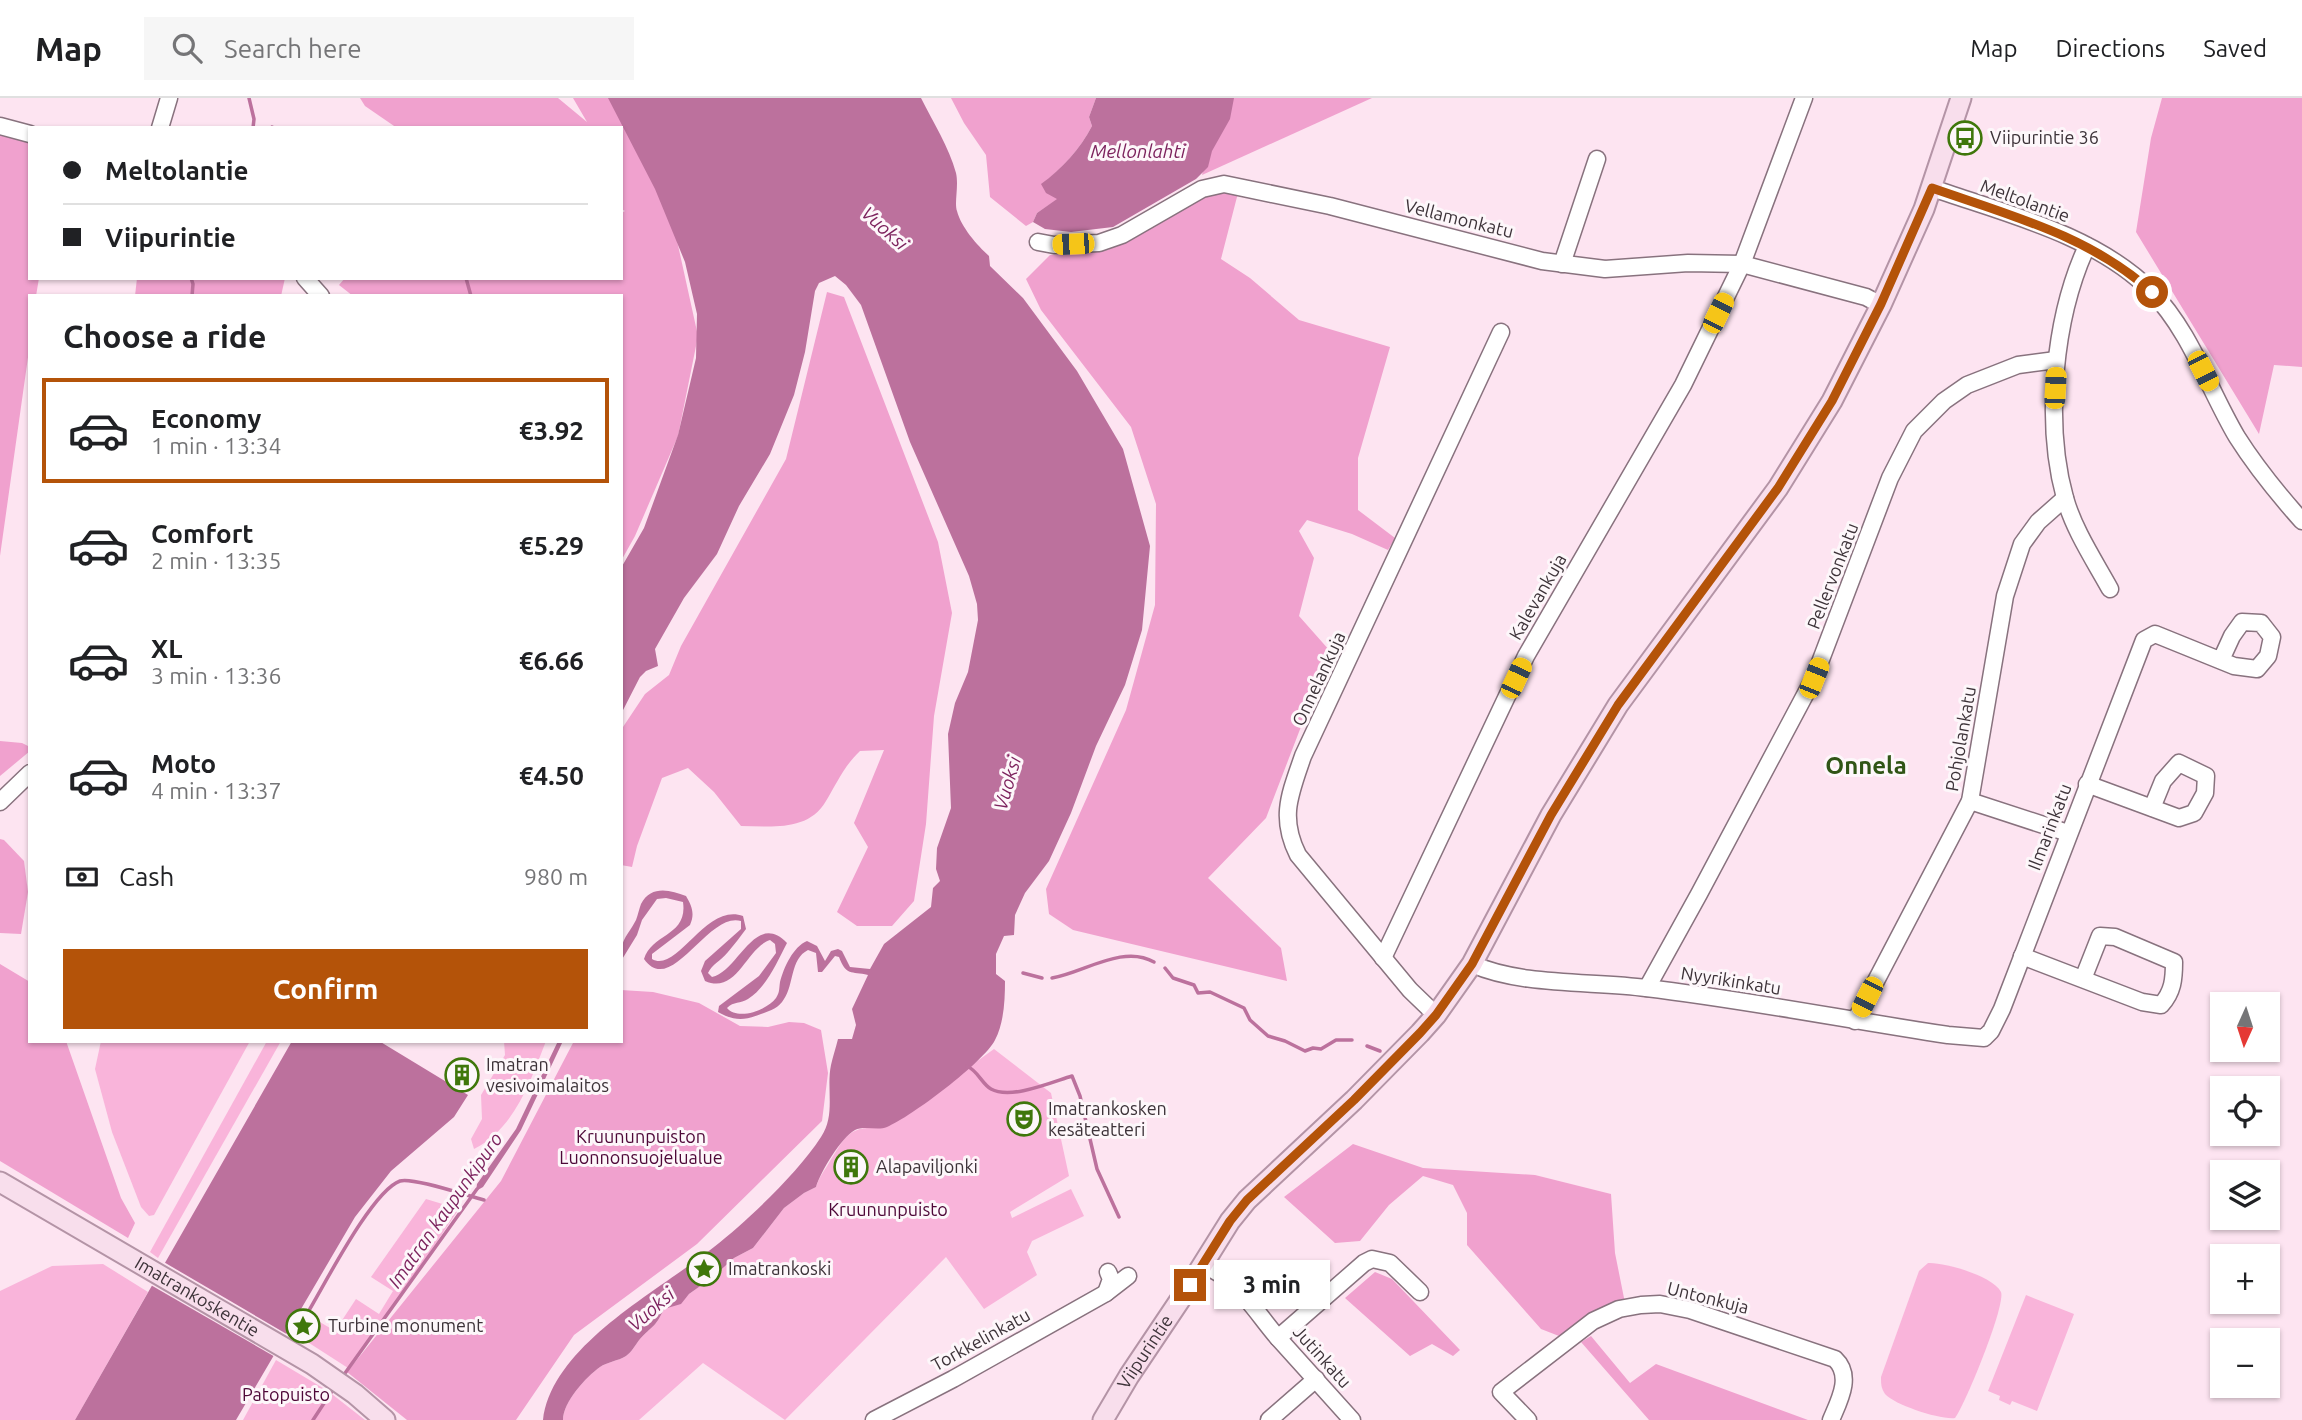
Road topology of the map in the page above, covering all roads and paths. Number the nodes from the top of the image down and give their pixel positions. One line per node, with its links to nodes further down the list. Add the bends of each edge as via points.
1 (169, 98): 5 (street)
2 (1804, 98): 12 (street, Kalevankuja)
3 (1961, 98): 8 (main road, Viipurintie)
4 (0, 126): 6 (street)
5 (161, 126)
6 (28, 133)
7 (1597, 159): 11 (street)
8 (1932, 188): 10 (street, Meltolantie); 15 (main road, Viipurintie)
9 (1038, 242): 11 (street, Vellamonkatu, via 1099,243 1122,235 1202,189 1224,184)
10 (2087, 246): 17 (street, via 2074,280); 19 (street, Meltolantie, via 2152,292 2183,333 2237,436)
11 (1562, 264): 12 (street, Vellamonkatu, via 1605,269)
12 (1742, 264): 15 (street, Vellamonkatu); 29 (street, Kalevankuja, via 1683,385 1526,656)
13 (307, 280): 14 (street)
14 (318, 294)
15 (1881, 304): 30 (main road, Viipurintie, via 1832,401 1778,488 1618,705 1551,815)
16 (1502, 332): 29 (street, Onnelankuja, via 1303,756 1288,801 1289,837 1298,855)
17 (2056, 360): 18 (street, via 2055,442); 32 (street, Pellervonkatu, via 2018,365 1967,385 1914,431 1890,478 1814,678)
18 (2065, 498): 20 (street); 24 (street, Pohjolankatu, via 2022,544 2005,596)
19 (2302, 521)
20 (2110, 589)
21 (2221, 660): 23 (street, Ilmarinkatu, via 2155,634 2144,640)
22 (28, 775): 25 (street)
23 (2087, 784): 26 (street); 27 (street, Ilmarinkatu)
24 (1970, 801): 27 (street); 34 (street, Pohjolankatu)
25 (0, 802)
26 (2152, 808)
27 (2068, 833): 28 (street, Ilmarinkatu)
28 (2022, 956): 31 (street); 35 (street, Ilmarinkatu, via 2002,1009)
29 (1384, 958): 33 (street, Onnelankuja)
30 (1472, 964): 32 (street, Nyyrikinkatu, via 1492,973 1531,979); 33 (main road, Viipurintie)
31 (2083, 979): 31 (street, via 2161,1005 2174,980 2174,962 2115,937 2100,936)
32 (1647, 988): 34 (street, Nyyrikinkatu)
33 (1436, 1015): 37 (main road, Viipurintie, via 1247,1200)
34 (1855, 1021): 35 (street, Nyyrikinkatu)
35 (1984, 1038)
36 (0, 1182): 44 (main road, Imatrankoskentie, via 333,1378)
37 (1202, 1265): 42 (street, Jutinkatu, via 1220,1273 1241,1292); 46 (main road, Viipurintie)
38 (1108, 1272): 41 (street, via 1111,1279)
39 (1128, 1276): 41 (street, Torkkelinkatu)
40 (1420, 1292): 42 (street, via 1390,1263 1372,1259)
41 (1106, 1293): 45 (street, Torkkelinkatu)
42 (1278, 1338): 43 (street, Jutinkatu)
43 (1316, 1379): 47 (street); 48 (street, Jutinkatu)
44 (385, 1420)
45 (874, 1420)
46 (1103, 1420)
47 (1269, 1420)
48 (1353, 1420)
49 (1528, 1420): 50 (street, Untonkuja, via 1502,1392 1593,1321 1619,1309 1660,1304 1826,1354 1842,1365 1845,1376)
50 (1831, 1420)

